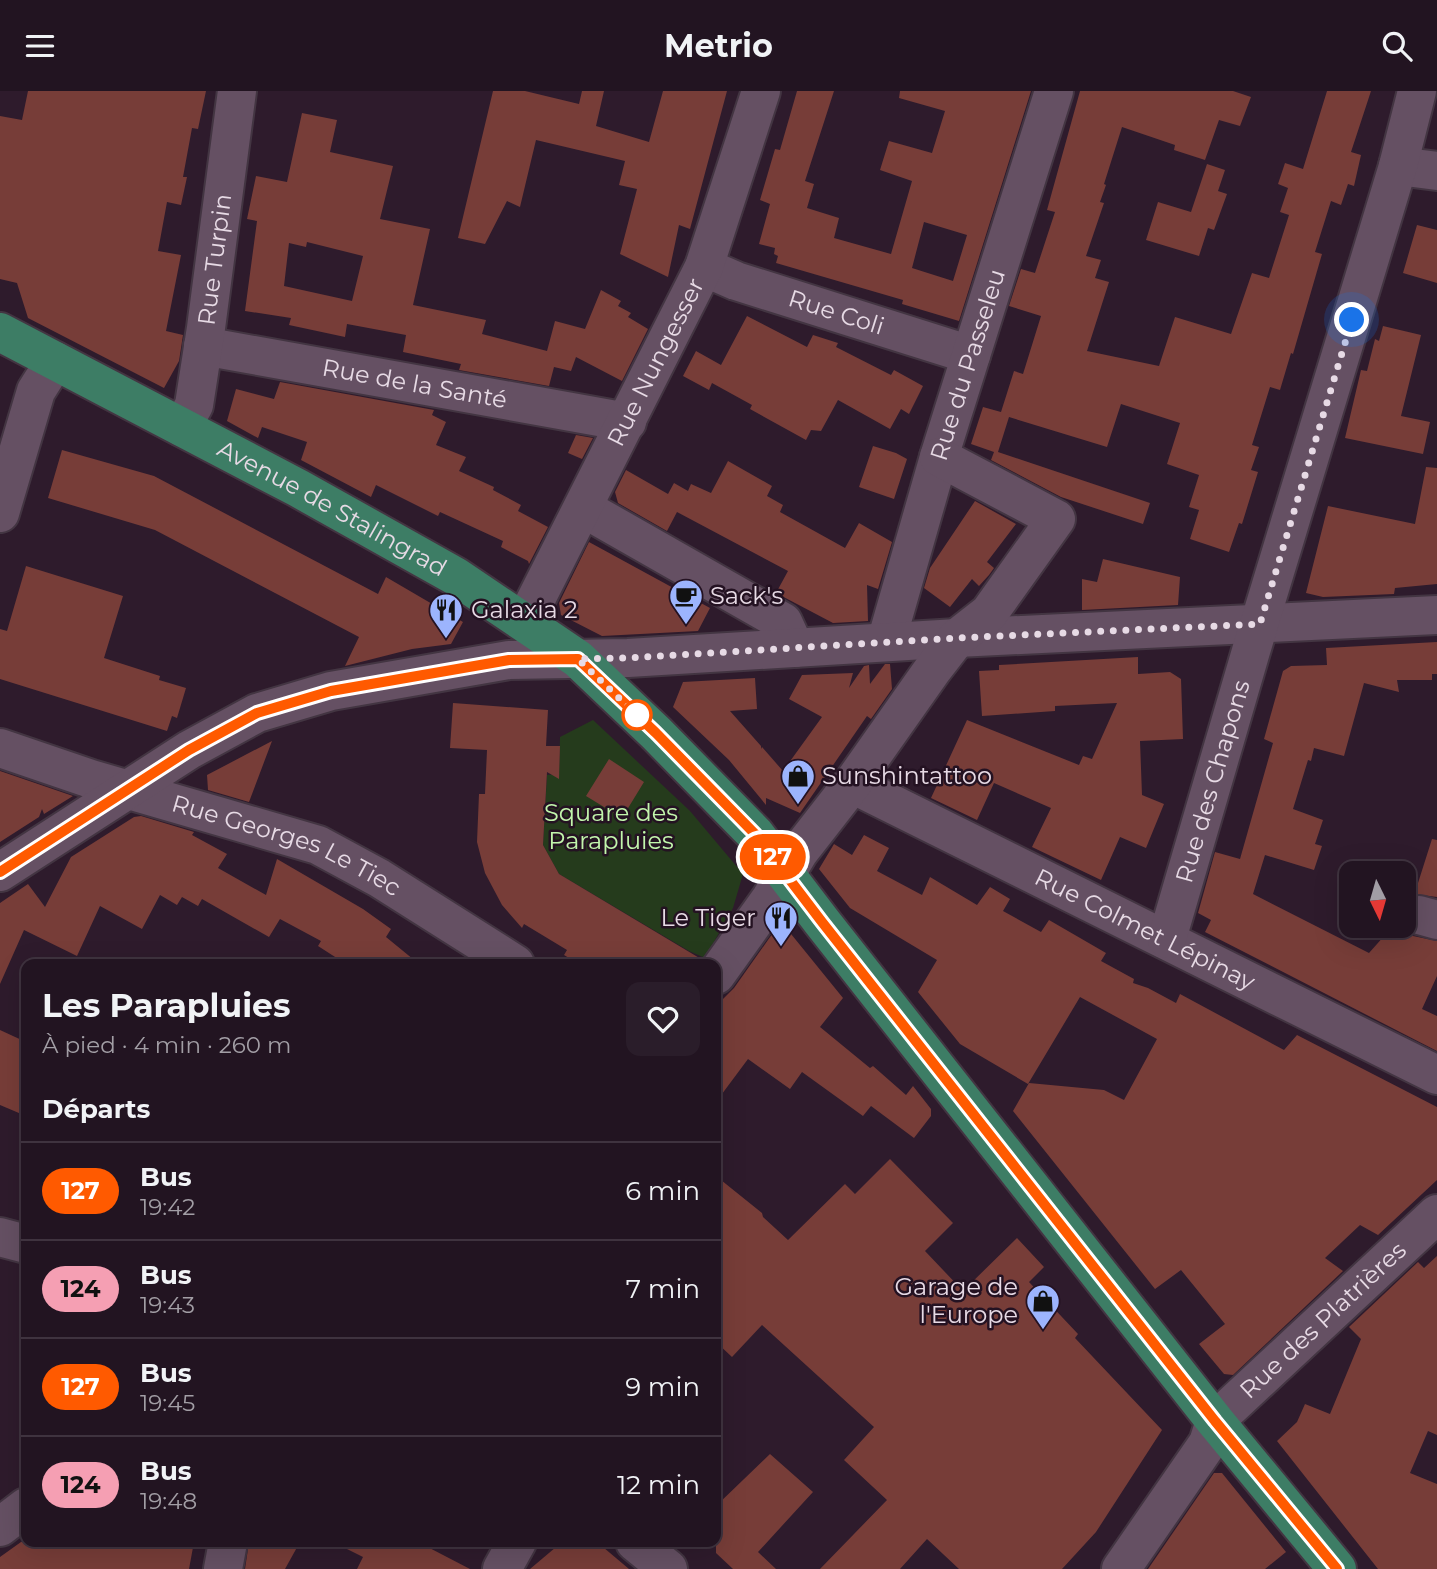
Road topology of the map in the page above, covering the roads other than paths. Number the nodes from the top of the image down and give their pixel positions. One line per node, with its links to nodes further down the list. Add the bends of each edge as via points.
1 (237, 91): 9 (street, Rue Turpin)
2 (761, 91): 7 (street, Rue Nungesser)
3 (1054, 91): 10 (street, Rue du Passeleu)
4 (1417, 91): 5 (street, Rue des Chapons)
5 (1398, 166): 6 (street); 19 (street, Rue des Chapons)
6 (1437, 171)
7 (704, 267): 10 (street, Rue Coli); 12 (street, Rue Nungesser)
8 (0, 332): 11 (main road, Avenue de Stalingrad)
9 (204, 346): 12 (street, Rue de la Santé); 13 (street, Rue Turpin, via 194,405)
10 (971, 355): 14 (street, Rue du Passeleu)
11 (55, 361): 13 (main road, Avenue de Stalingrad); 16 (street, via 36,391)
12 (627, 422): 15 (street, Rue Nungesser)
13 (182, 427): 18 (main road, Avenue de Stalingrad, via 454,576)
14 (939, 457): 20 (street, via 1056,519 989,613); 21 (street, Rue du Passeleu)
15 (583, 508): 18 (street, Rue Nungesser); 22 (street, via 783,622)
16 (0, 513)
17 (1437, 615): 19 (street)
18 (525, 621): 23 (main road, Avenue de Stalingrad)
19 (1260, 624): 20 (street); 29 (street, Rue des Chapons)
20 (957, 638): 21 (street); 25 (street)
21 (886, 642): 22 (street)
22 (795, 648): 23 (street)
23 (578, 659): 26 (street, via 509,660 253,704); 28 (main road, Avenue de Stalingrad, via 739,817)
24 (0, 748): 26 (street, Rue Georges Le Tiec)
25 (852, 784): 28 (street); 29 (street, Rue Colmet Lépinay)
26 (126, 789): 27 (street); 30 (street, Rue Georges Le Tiec, via 318,845)
27 (0, 872)
28 (785, 873): 31 (street); 36 (main road, Avenue de Stalingrad)
29 (1167, 939): 32 (street, Rue Colmet Lépinay)
30 (507, 959)
31 (721, 968)
32 (1437, 1075)
33 (1437, 1214): 36 (street, Rue des Platrières)
34 (0, 1237): 35 (street)
35 (21, 1243)
36 (1215, 1421): 45 (street, Rue des Platrières, via 1208,1443); 46 (main road, Avenue de Stalingrad)
37 (21, 1511): 38 (street)
38 (0, 1527)
39 (227, 1547): 42 (street)
40 (514, 1547): 43 (street)
41 (641, 1547): 44 (street)
42 (223, 1569)
43 (502, 1569)
44 (668, 1569)
45 (1121, 1569)
46 (1337, 1569)

